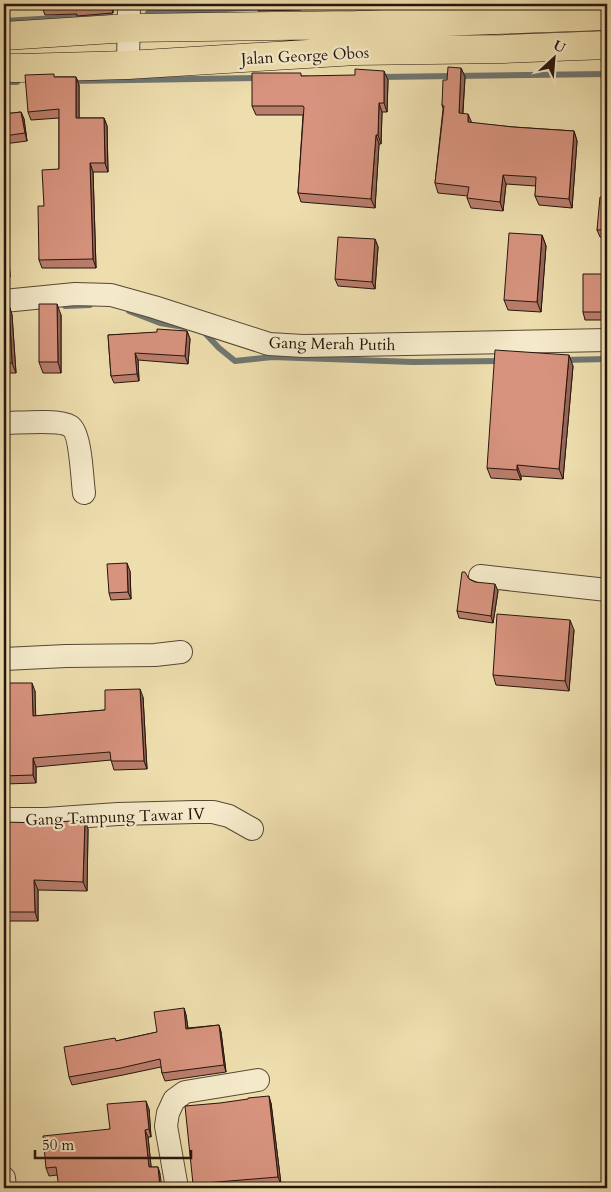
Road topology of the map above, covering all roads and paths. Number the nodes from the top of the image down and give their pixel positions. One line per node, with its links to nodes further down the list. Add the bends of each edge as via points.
1 (406, 13): 3 (main road, Jalan George Obos); 5 (main road, Jalan George Obos)
2 (129, 16): 4 (main road, Jalan George Obos); 5 (main road, Jalan George Obos); 7 (street)
3 (607, 16)
4 (4, 36)
5 (356, 38): 6 (main road, Jalan George Obos, via 504,50); 7 (main road, Jalan George Obos)
6 (607, 45)
7 (128, 65): 8 (main road, Jalan George Obos)
8 (4, 68)
9 (4, 301): 10 (street, Gang Merah Putih, via 75,294 111,295 269,344)
10 (607, 340)
11 (4, 423): 12 (street, via 57,422 70,426 78,439)
12 (84, 493)
13 (480, 576): 14 (street)
14 (607, 590)
15 (181, 652): 16 (street)
16 (4, 659)
17 (4, 819): 18 (street, Gang Tampung Tawar IV, via 213,812)
18 (252, 828)
19 (258, 1080): 22 (street, via 185,1092 174,1100 166,1126)
20 (4, 1178): 21 (street)
21 (5, 1188)
22 (176, 1188)

